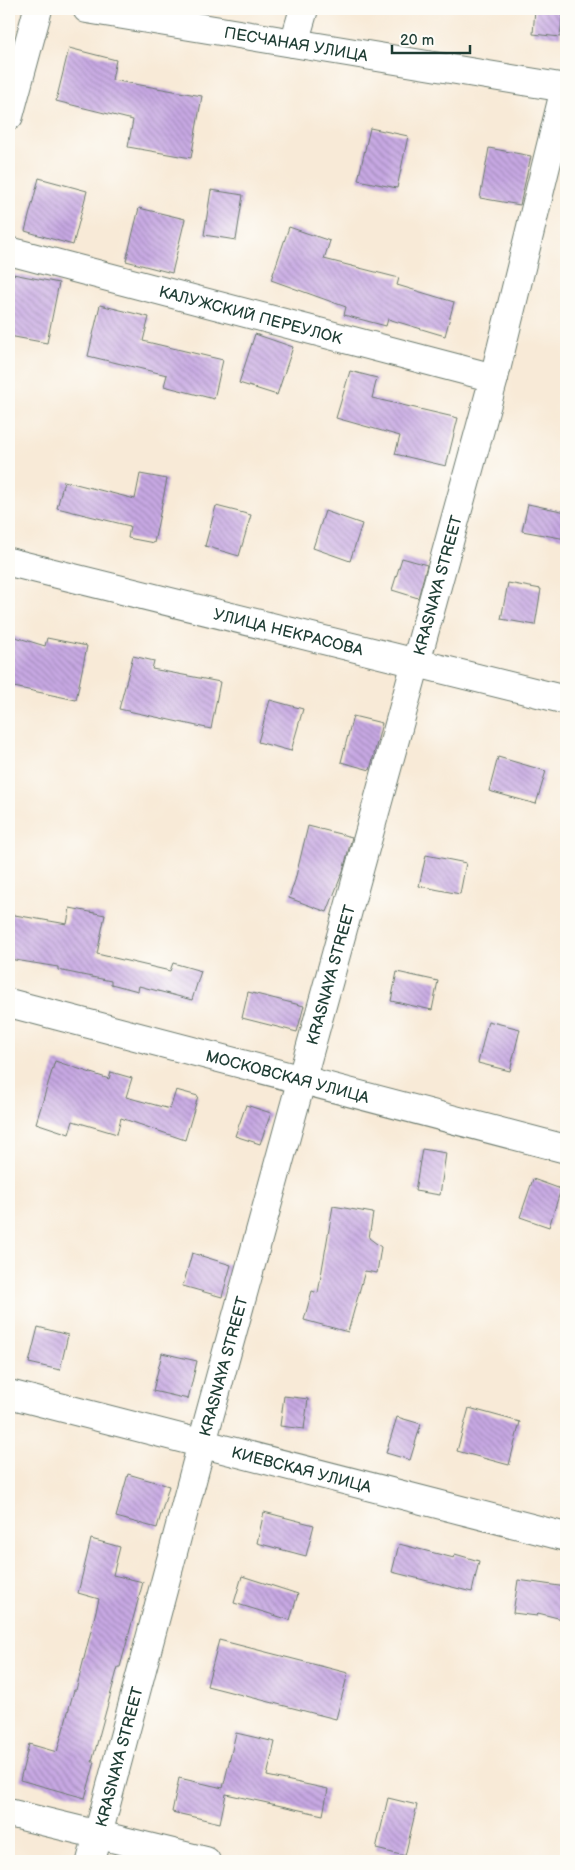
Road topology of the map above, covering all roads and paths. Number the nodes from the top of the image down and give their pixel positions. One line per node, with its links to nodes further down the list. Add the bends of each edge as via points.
1 (38, 9): 6 (street)
2 (87, 9): 4 (street, ПЕСЧАНАЯ УЛИЦА)
3 (304, 9): 4 (street)
4 (294, 43): 5 (street, ПЕСЧАНАЯ УЛИЦА)
5 (565, 88): 8 (street, KRASNAYA STREET)
6 (9, 116)
7 (9, 251): 8 (street, КАЛУЖСКИЙ ПЕРЕУЛОК)
8 (494, 378): 10 (street, KRASNAYA STREET)
9 (9, 562): 10 (street, УЛИЦА НЕКРАСОВА)
10 (415, 664): 11 (street, УЛИЦА НЕКРАСОВА); 13 (street, KRASNAYA STREET)
11 (566, 700)
12 (9, 1003): 13 (street, МОСКОВСКАЯ УЛИЦА)
13 (301, 1080): 14 (street, МОСКОВСКАЯ УЛИЦА); 16 (street, KRASNAYA STREET)
14 (566, 1149)
15 (9, 1394): 16 (street, КИЕВСКАЯ УЛИЦА)
16 (202, 1443): 17 (street, КИЕВСКАЯ УЛИЦА); 19 (street, KRASNAYA STREET)
17 (566, 1537)
18 (9, 1813): 19 (street)
19 (98, 1835): 20 (street, KRASNAYA STREET); 21 (street)
20 (91, 1861)
21 (206, 1861)

